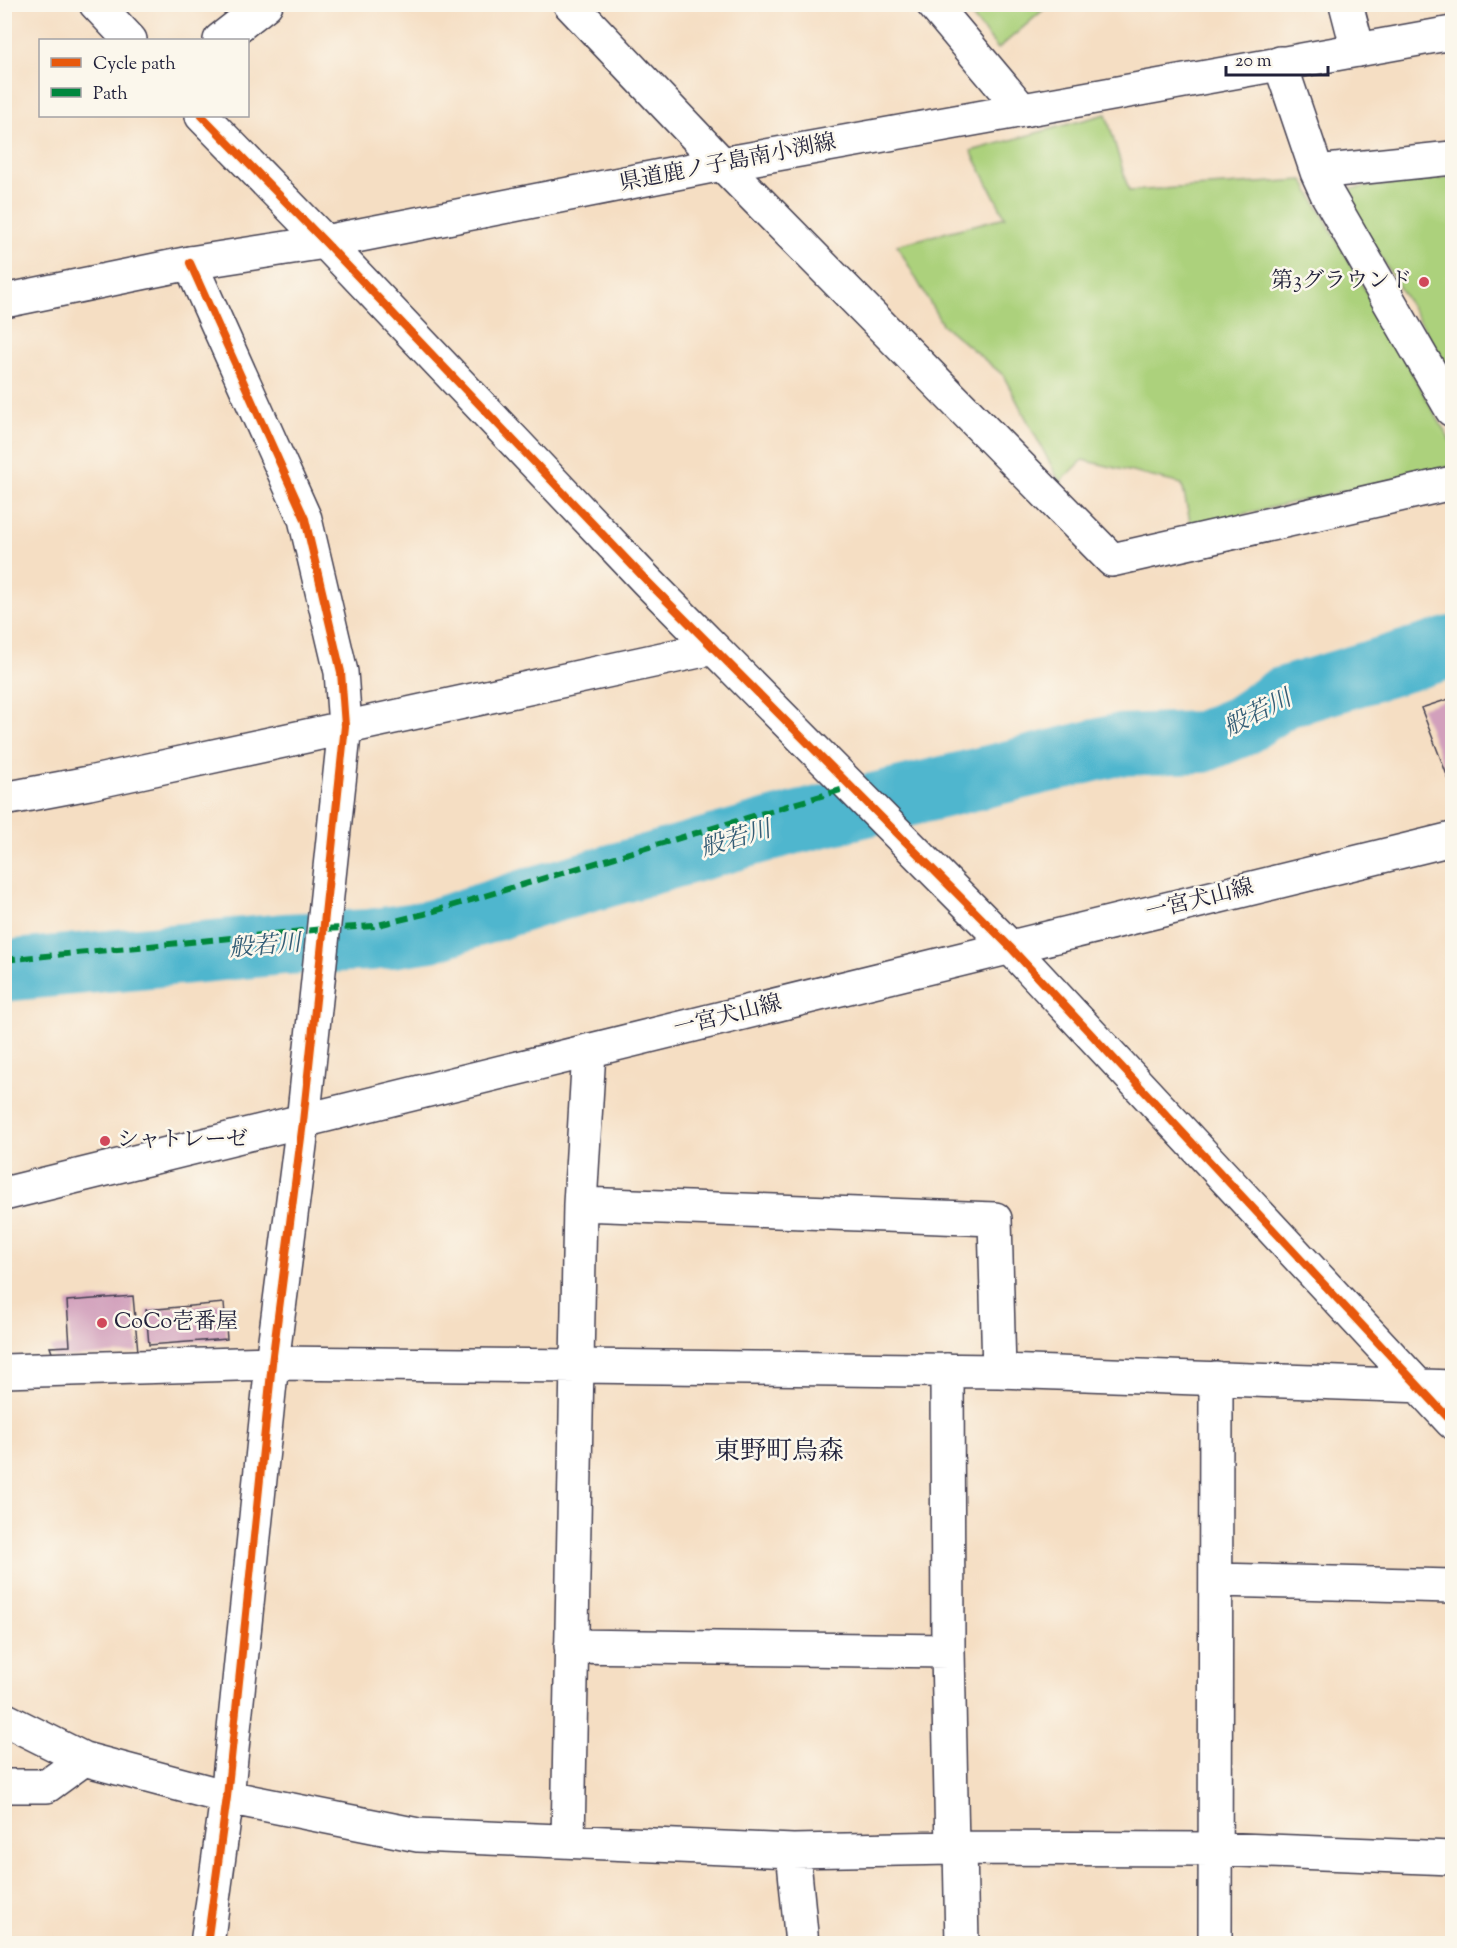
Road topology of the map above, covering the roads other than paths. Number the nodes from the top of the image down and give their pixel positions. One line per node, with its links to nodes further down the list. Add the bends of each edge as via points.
1 (96, 4): 7 (street)
2 (266, 4): 8 (street)
3 (570, 4): 14 (street)
4 (933, 4): 11 (street)
5 (1346, 4): 9 (street)
6 (1452, 33): 9 (street, 県道鹿ノ子島南小渕線)
7 (129, 39)
8 (221, 39)
9 (1358, 50): 10 (street, 県道鹿ノ子島南小渕線)
10 (1280, 63): 11 (street, 県道鹿ノ子島南小渕線); 15 (street)
11 (1022, 110): 14 (street, 県道鹿ノ子島南小渕線)
12 (203, 117): 16 (street)
13 (1452, 158): 15 (street)
14 (722, 165): 16 (street, 県道鹿ノ子島南小渕線); 20 (street, via 1112,560)
15 (1317, 172): 19 (street)
16 (325, 242): 17 (street, 県道鹿ノ子島南小渕線); 21 (street)
17 (190, 263): 18 (street, 県道鹿ノ子島南小渕線); 22 (street, via 305,519 341,672)
18 (4, 301)
19 (1452, 410)
20 (1452, 483)
21 (713, 648): 22 (street); 25 (street)
22 (345, 726): 23 (street); 27 (street)
23 (4, 799)
24 (1452, 839): 25 (street, 一宮犬山線)
25 (1010, 947): 26 (street, 一宮犬山線); 36 (street)
26 (589, 1051): 27 (street, 一宮犬山線); 29 (street)
27 (303, 1122): 28 (street, 一宮犬山線); 30 (street)
28 (4, 1194)
29 (580, 1204): 31 (street); 34 (street, via 995,1219)
30 (272, 1363): 31 (street); 33 (street); 46 (street)
31 (577, 1366): 32 (street); 41 (street)
32 (947, 1370): 34 (street); 42 (street)
33 (4, 1371)
34 (999, 1371): 35 (street)
35 (1216, 1378): 36 (street); 39 (street)
36 (1418, 1385): 37 (street); 38 (street)
37 (1452, 1387)
38 (1452, 1422)
39 (1216, 1580): 40 (street); 49 (street)
40 (1452, 1586)
41 (571, 1646): 42 (street); 47 (street)
42 (948, 1651): 48 (street)
43 (4, 1719): 44 (street)
44 (84, 1759): 45 (street, via 47,1786); 46 (street)
45 (4, 1786)
46 (227, 1797): 47 (street, via 418,1835); 52 (street)
47 (568, 1841): 50 (street)
48 (956, 1848): 49 (street); 50 (street); 54 (street)
49 (1215, 1849): 51 (street); 55 (street)
50 (793, 1851): 53 (street)
51 (1452, 1858)
52 (207, 1944)
53 (802, 1944)
54 (962, 1944)
55 (1215, 1944)

